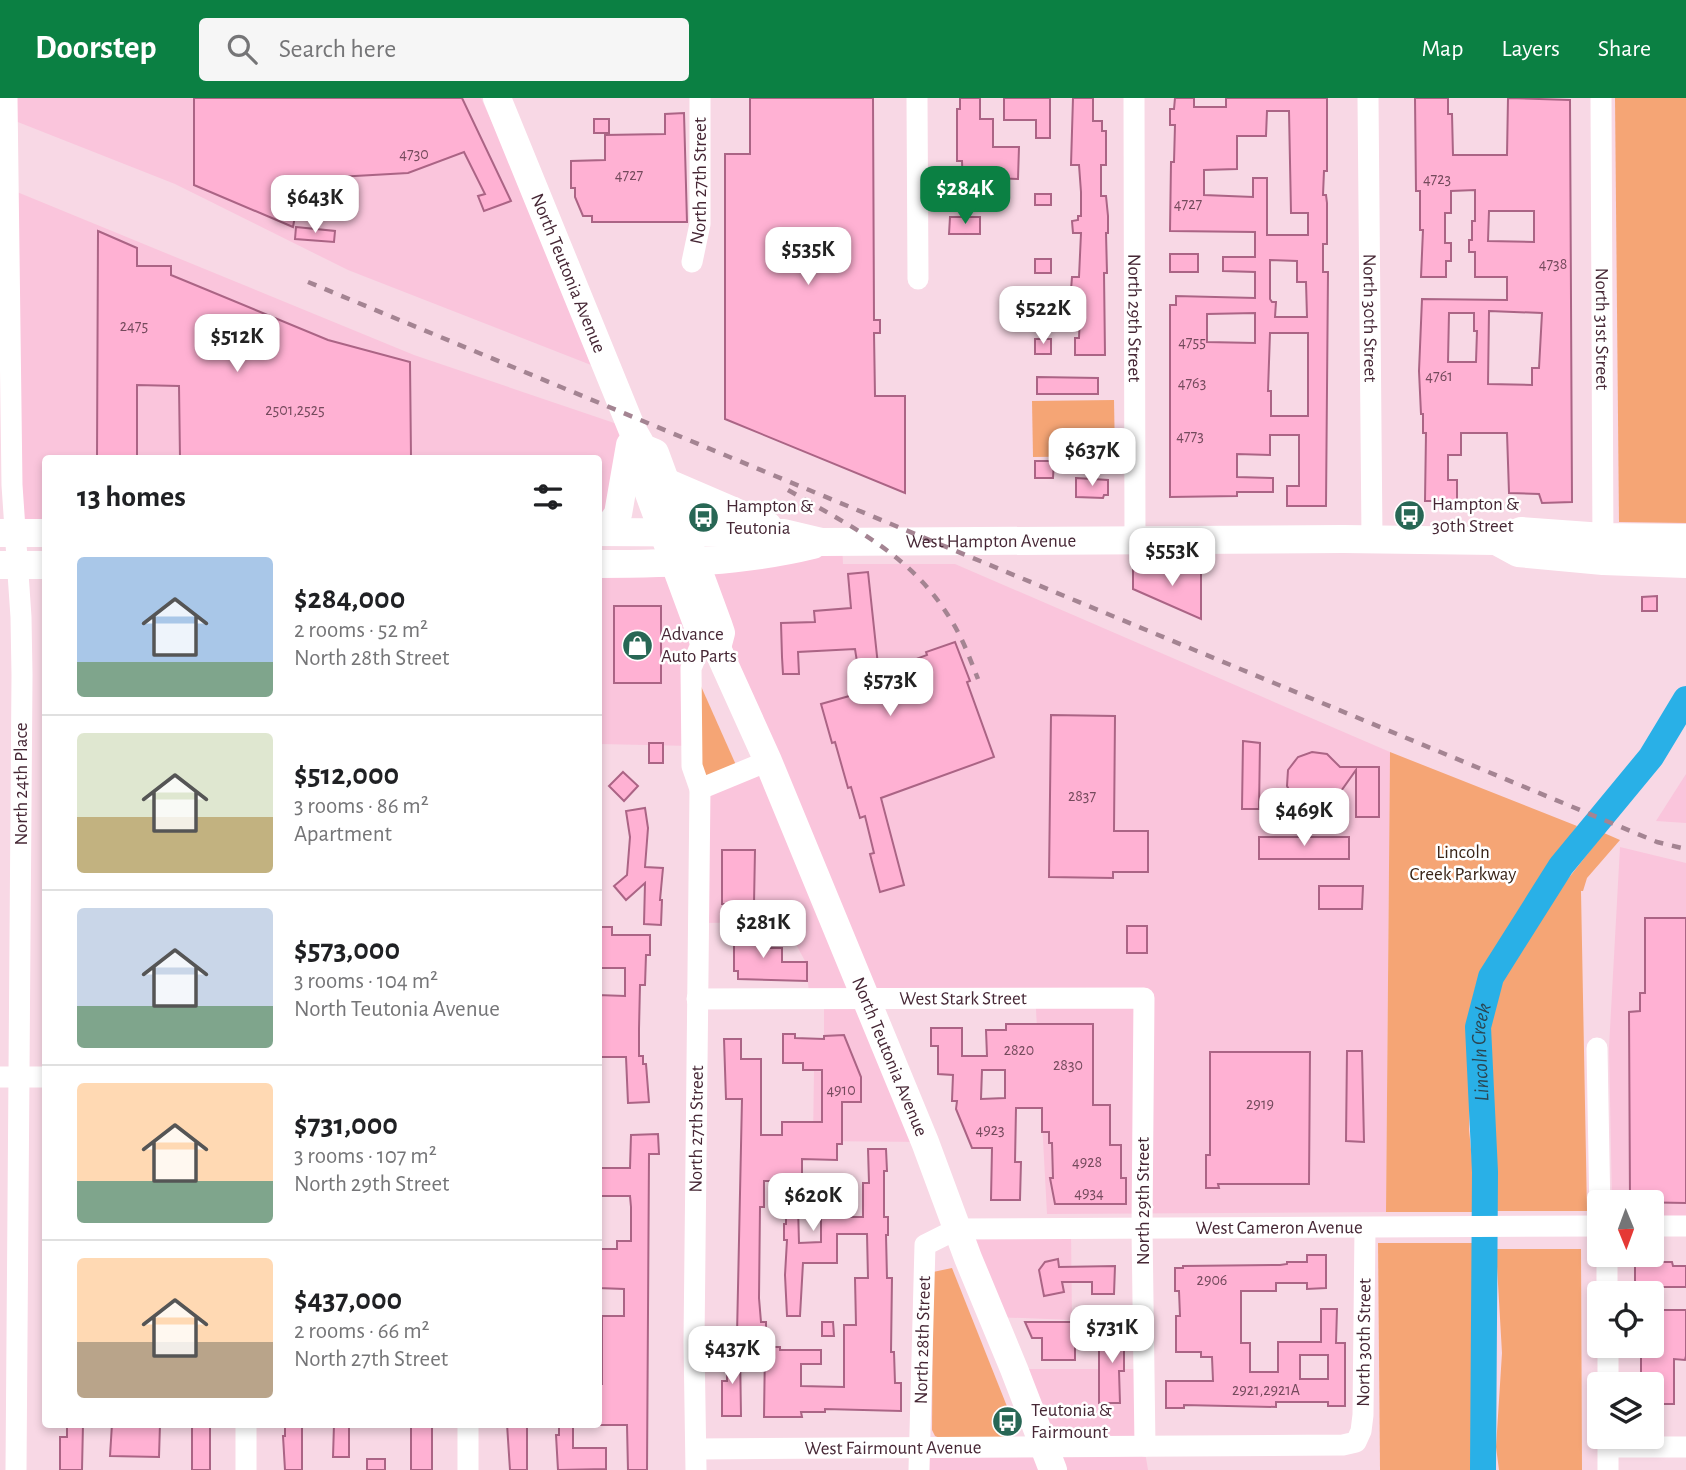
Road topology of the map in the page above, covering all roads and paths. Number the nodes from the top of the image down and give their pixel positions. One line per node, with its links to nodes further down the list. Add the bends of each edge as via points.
1 (7, 98): 10 (street, North 24th Place)
2 (497, 98): 11 (main road, North Teutonia Avenue)
3 (700, 98): 8 (street, North 27th Street, via 701,224)
4 (918, 98): 9 (street)
5 (1134, 98): 19 (street, North 29th Street)
6 (1368, 98): 18 (street, North 30th Street)
7 (1601, 98): 21 (street, North 31st Street)
8 (692, 262)
9 (918, 279)
10 (4, 323): 15 (street, North 24th Place, via 12,485)
11 (638, 438): 12 (main road, North Teutonia Avenue, via 656,453); 13 (main road, via 618,514); 14 (main road, North Teutonia Avenue, via 637,461)
12 (666, 482): 14 (main road, North Teutonia Avenue); 17 (main road)
13 (602, 532): 14 (main road, West Hampton Avenue)
14 (673, 532): 17 (main road, West Hampton Avenue); 23 (main road, North Teutonia Avenue)
15 (8, 533): 16 (main road); 25 (street, North 24th Place)
16 (42, 533)
17 (784, 533): 20 (main road, West Hampton Avenue)
18 (1372, 539): 19 (main road, West Hampton Avenue); 21 (main road, West Hampton Avenue, via 1496,541 1521,531)
19 (1135, 540): 20 (main road, West Hampton Avenue)
20 (822, 542): 23 (main road, West Hampton Avenue, via 789,551)
21 (1603, 549): 22 (main road, West Hampton Avenue)
22 (1673, 551)
23 (684, 561): 24 (main road, West Hampton Avenue); 26 (main road, North Teutonia Avenue, via 721,633)
24 (602, 564)
25 (21, 565): 33 (street, North 24th Place)
26 (710, 644): 27 (main road, North Teutonia Avenue); 28 (street, North 27th Street, via 691,668 692,766)
27 (768, 761): 28 (street); 31 (main road, North Teutonia Avenue)
28 (700, 789): 30 (street, North 27th Street)
29 (1144, 998): 31 (street, West Stark Street); 39 (street, North 29th Street)
30 (697, 999): 31 (street, West Stark Street); 51 (street, North 27th Street)
31 (865, 999): 41 (main road, North Teutonia Avenue)
32 (1597, 1048): 35 (street)
33 (10, 1077): 34 (street); 52 (street, North 24th Place)
34 (42, 1077)
35 (1600, 1190)
36 (1587, 1226): 40 (street, West Cameron Avenue)
37 (1664, 1226): 38 (street)
38 (1686, 1226)
39 (1142, 1228): 40 (street, West Cameron Avenue); 41 (street, West Cameron Avenue); 45 (street, North 29th Street)
40 (1365, 1228): 44 (street, North 30th Street, via 1363,1415 1356,1442)
41 (957, 1229): 47 (street, North 28th Street, via 925,1245); 50 (main road, North Teutonia Avenue)
42 (246, 1428): 53 (street)
43 (468, 1428): 54 (street)
44 (1343, 1445): 45 (street, West Fairmount Avenue)
45 (1145, 1446): 50 (street, West Fairmount Avenue)
46 (1664, 1446): 48 (street)
47 (919, 1447): 50 (street, West Fairmount Avenue); 51 (street, West Fairmount Avenue); 55 (street, North 28th Street)
48 (1686, 1447)
49 (1608, 1449): 56 (street)
50 (1048, 1457)
51 (696, 1459)
52 (16, 1470)
53 (246, 1470)
54 (468, 1470)
55 (919, 1470)
56 (1608, 1470)

